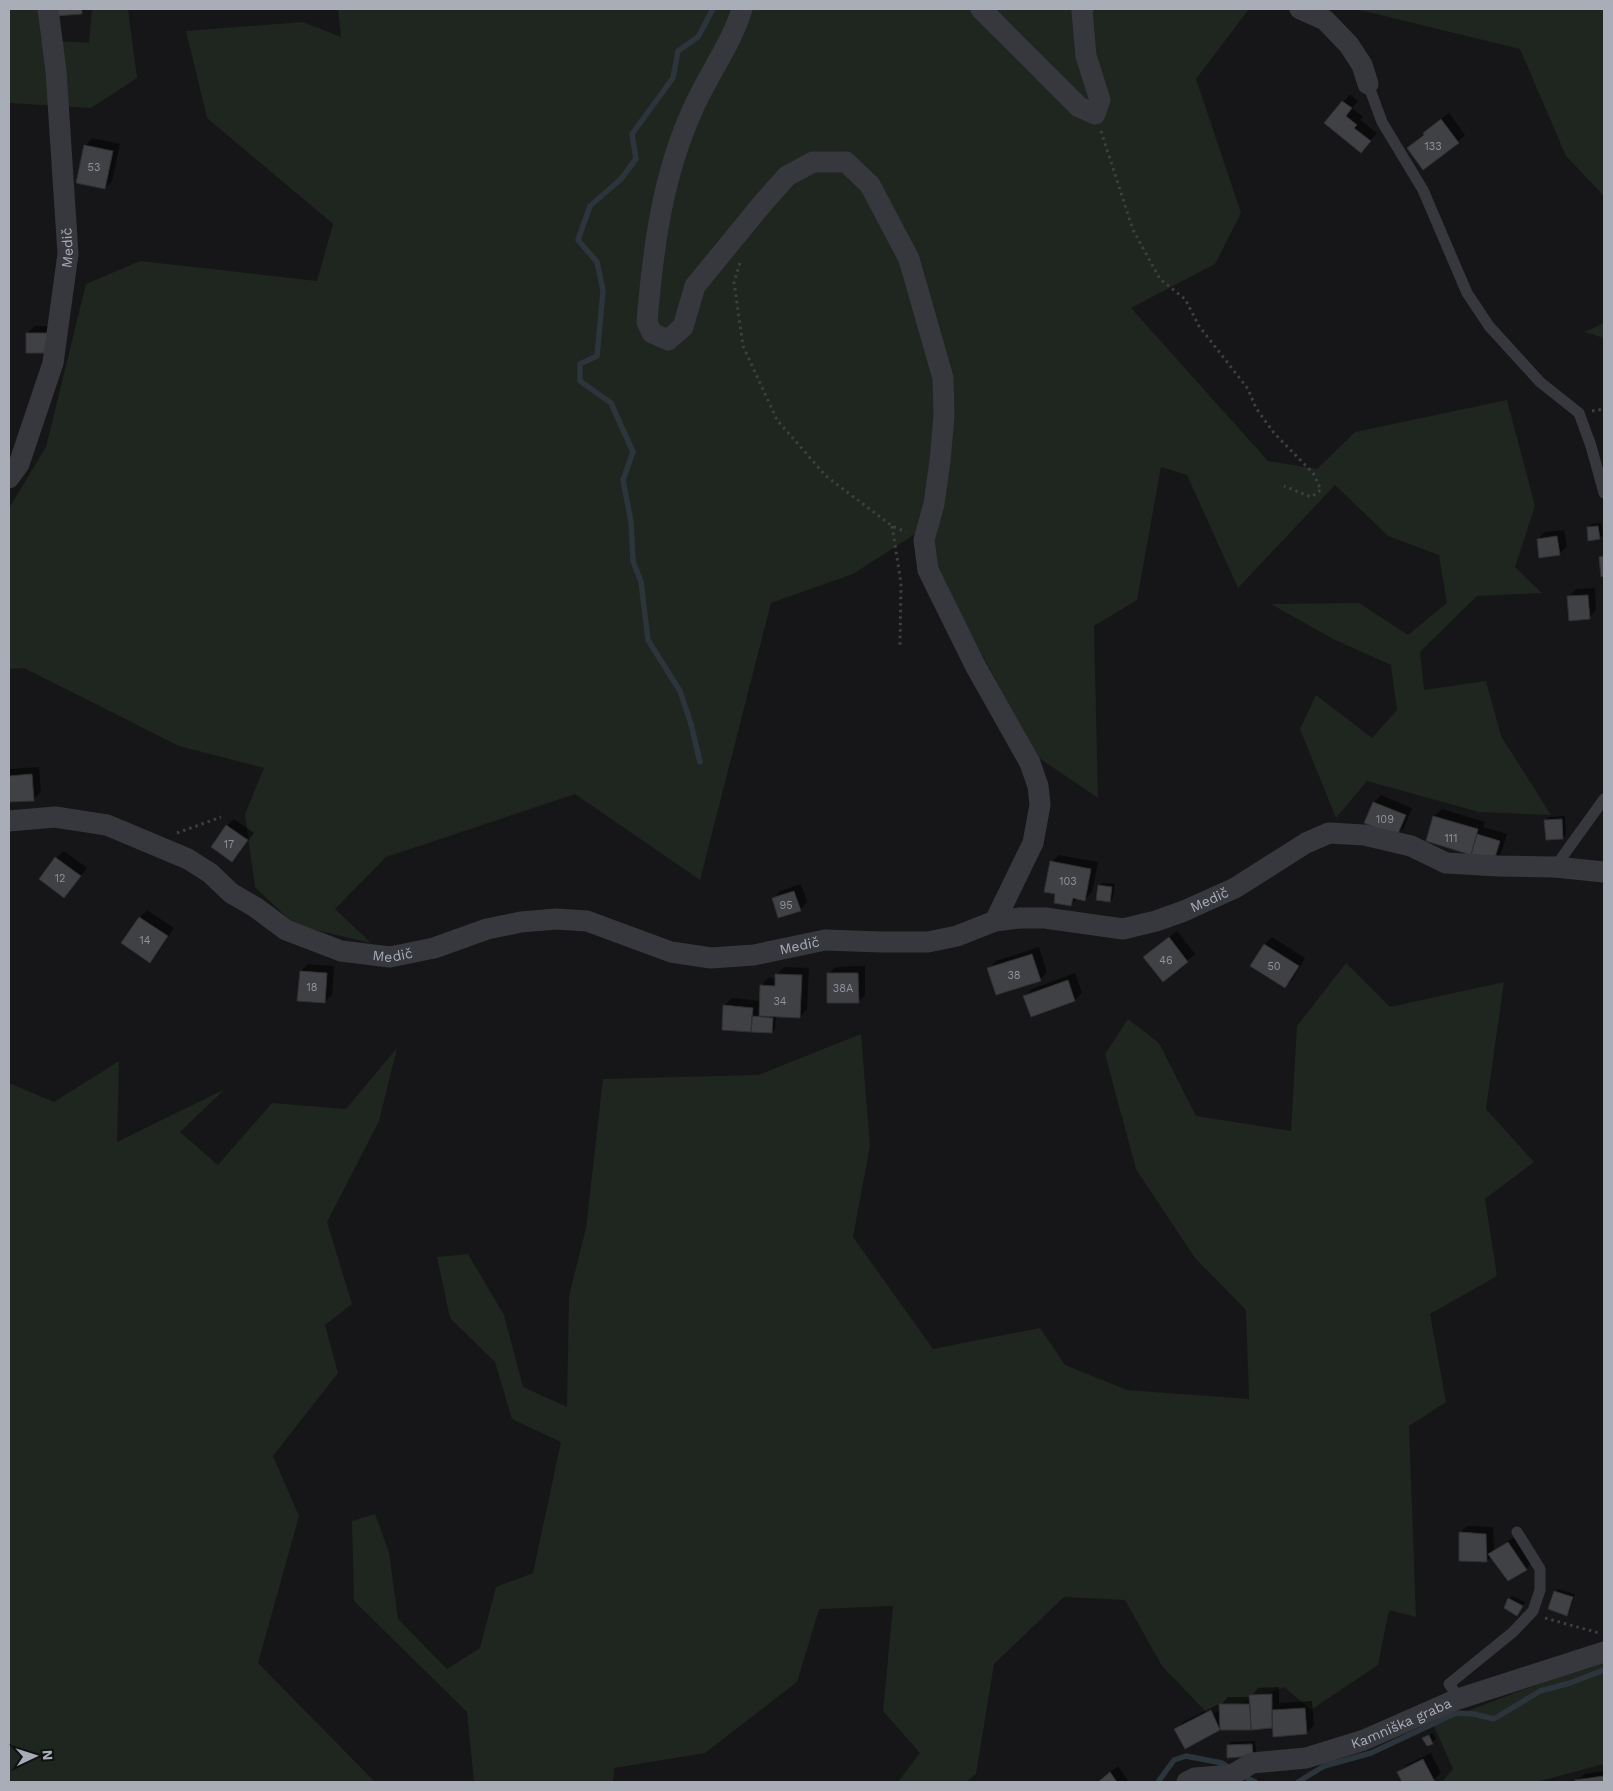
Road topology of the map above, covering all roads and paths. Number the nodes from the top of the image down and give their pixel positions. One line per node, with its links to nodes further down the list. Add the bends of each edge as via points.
1 (48, 9): 9 (street, Medič, via 56,71 68,254 53,363 19,464)
2 (742, 9): 13 (street, via 736,28 692,110 673,158 654,242 647,322 652,333 668,340 683,327 695,286 787,176 813,162 846,162 870,185 909,259 943,378 940,461 934,504)
3 (981, 9): 7 (street, via 1079,106)
4 (1084, 9): 7 (street, via 1086,56 1100,100)
5 (1300, 9): 6 (street, via 1325,20 1349,45 1362,65)
6 (1368, 84): 11 (lane, via 1382,122 1423,190 1467,293 1489,326 1540,382 1579,413)
7 (1095, 114): 10 (path, via 1133,230 1160,279 1185,299 1199,326 1248,389 1256,408 1274,433 1313,473 1321,490 1311,496)
8 (742, 258): 12 (path, via 734,282 743,346 778,420 826,476)
9 (9, 478)
10 (1284, 486)
11 (1604, 493)
12 (892, 526): 13 (path); 14 (path, via 901,583)
13 (924, 540): 21 (street, via 928,570 976,667 1030,763 1038,786 1040,805 1033,843)
14 (900, 645)
15 (1604, 799): 19 (lane)
16 (221, 817): 18 (path)
17 (9, 821): 18 (street, Medič, via 55,818 107,825)
18 (149, 843): 21 (street, Medič, via 188,859 286,930 341,951 390,957 434,948 487,929 556,919 587,921 671,952 711,958 754,955 825,940 928,942 957,936)
19 (1555, 867): 20 (street, Medič); 21 (street, Medič, via 1446,863 1411,846 1364,835 1329,833 1306,843 1235,888 1156,922 1123,928 1045,918)
20 (1604, 872)
21 (995, 921)
22 (1517, 1532): 23 (lane, via 1540,1568 1540,1590 1534,1611)
23 (1530, 1614): 24 (path); 26 (lane, via 1513,1632 1449,1684)
24 (1604, 1635)
25 (1604, 1652): 26 (street, Kamniška graba)
26 (1460, 1698): 27 (street, Kamniška graba, via 1364,1740 1306,1758 1252,1763)
27 (1209, 1779)

